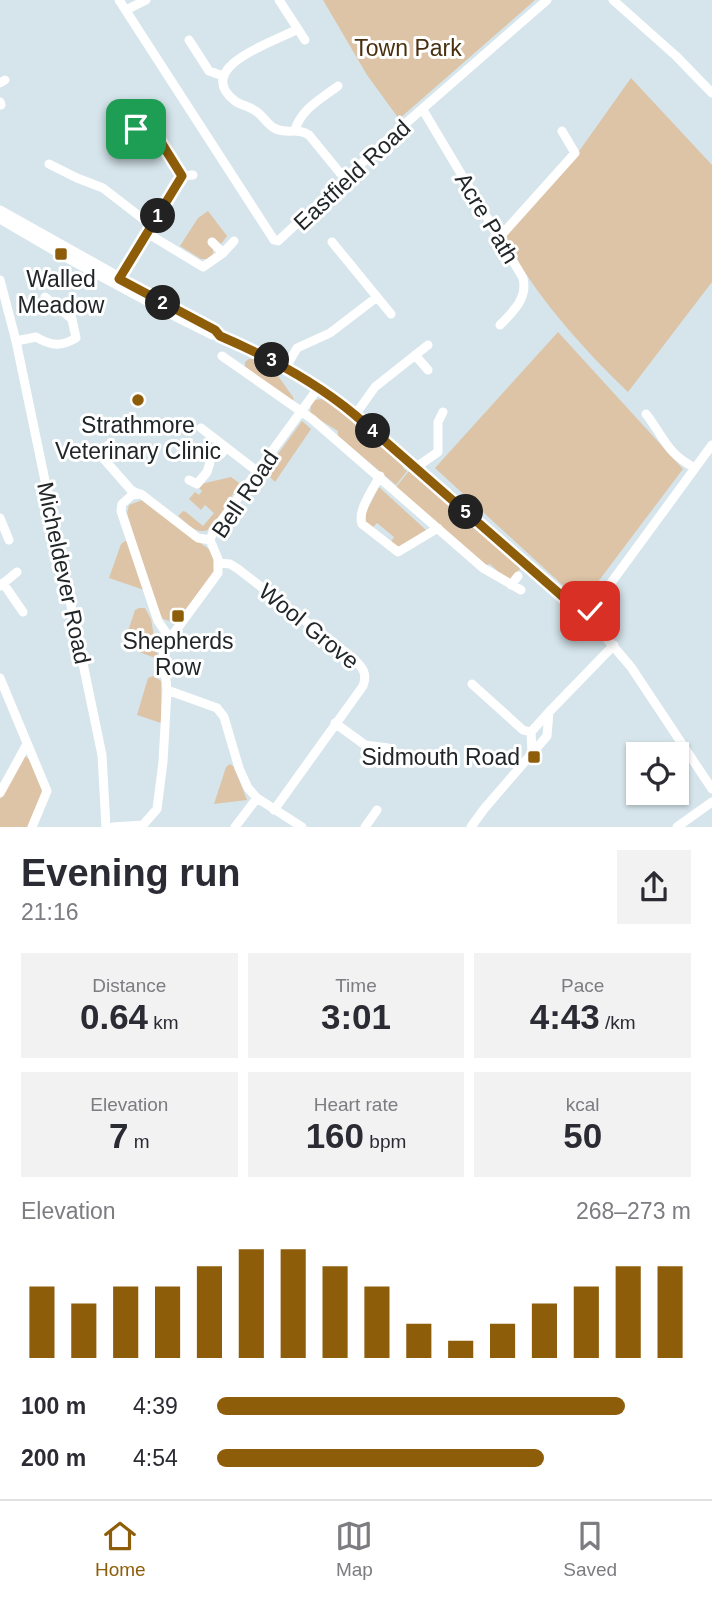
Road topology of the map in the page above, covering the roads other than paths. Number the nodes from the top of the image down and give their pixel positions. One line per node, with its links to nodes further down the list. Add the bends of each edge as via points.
1 (119, 0): 6 (street, Eastfield Road)
2 (146, 0): 6 (street)
3 (279, 0): 7 (street)
4 (547, 0): 13 (street, Eastfield Road)
5 (613, 0): 12 (street)
6 (127, 10): 22 (street, Eastfield Road, via 275,241)
7 (298, 29): 9 (street); 10 (street, via 245,54)
8 (189, 40): 10 (street, via 209,71)
9 (305, 40)
10 (223, 76): 17 (street, via 232,99 256,111 277,130)
11 (338, 86): 17 (street, via 298,119)
12 (712, 93)
13 (423, 110): 22 (street, Eastfield Road); 26 (street, Acre Path)
14 (161, 116): 15 (street)
15 (149, 123): 16 (street); 21 (street)
16 (136, 129)
17 (295, 130): 22 (street, via 309,135)
18 (562, 131): 26 (street, via 575,153)
19 (49, 163): 25 (street, via 103,188)
20 (192, 175): 21 (street)
21 (182, 176): 25 (street)
22 (345, 179)
23 (0, 211): 32 (street)
24 (0, 219): 32 (street)
25 (150, 229): 30 (street, via 204,267); 32 (street)
26 (498, 239): 36 (street, Acre Path, via 525,285 517,307)
27 (234, 241): 30 (street)
28 (212, 242): 30 (street)
29 (332, 242): 34 (street)
30 (223, 253)
31 (0, 280): 37 (street, Micheldever Road)
32 (117, 282): 41 (street, via 212,335)
33 (45, 297): 37 (street, via 72,320 80,339 63,344 48,344 36,337)
34 (377, 297): 35 (street); 41 (street, via 330,333 297,348)
35 (391, 314)
36 (500, 325)
37 (16, 341): 91 (street, Micheldever Road, via 102,755)
38 (428, 345): 40 (street)
39 (222, 355): 44 (street)
40 (415, 355): 42 (street); 47 (street, via 375,387)
41 (286, 367): 43 (street)
42 (428, 370)
43 (319, 387): 44 (street, Bell Road); 47 (street)
44 (302, 412): 56 (street, Bell Road); 57 (street)
45 (443, 412): 53 (street, via 438,422 438,452)
46 (646, 414): 54 (street, via 670,449)
47 (355, 415): 53 (street)
48 (201, 428): 51 (street)
49 (107, 445): 52 (street)
50 (712, 445): 54 (street)
51 (226, 448): 56 (street); 58 (street, via 211,459 197,485)
52 (103, 458): 55 (street); 59 (street, via 131,490)
53 (415, 468): 71 (street)
54 (695, 468): 71 (street)
55 (99, 471)
56 (258, 472): 63 (street, Bell Road)
57 (380, 476): 61 (street); 61 (street, via 362,513 362,524 398,552)
58 (189, 480)
59 (141, 494): 63 (street, via 198,538); 72 (street, via 126,499 121,511 158,621)
60 (0, 518): 62 (street)
61 (438, 528): 68 (street, via 483,568)
62 (9, 540)
63 (210, 540): 64 (street, Bell Road)
64 (219, 563): 72 (street, Bell Road, via 219,573); 78 (street, Wool Grove, via 238,569 363,669 363,686)
65 (17, 572): 67 (street)
66 (518, 576): 68 (street)
67 (2, 585): 70 (street)
68 (511, 585): 69 (street)
69 (522, 590)
70 (23, 612)
71 (586, 617): 73 (street)
72 (169, 636): 76 (street, via 163,648)
73 (614, 645): 77 (street); 83 (street)
74 (0, 678): 80 (street)
75 (472, 684): 79 (street)
76 (167, 690): 85 (street, via 217,708 243,777); 92 (street, via 157,809 143,825)
77 (549, 712): 79 (street); 81 (street, via 547,736)
78 (335, 723): 82 (street, via 365,746 390,748); 87 (street, Wool Grove)
79 (531, 732): 81 (street)
80 (27, 744): 84 (street); 90 (street, via 47,791)
81 (531, 753): 96 (street)
82 (408, 762)
83 (712, 789)
84 (0, 793)
85 (257, 798): 87 (street); 93 (street)
86 (712, 802): 89 (street)
87 (274, 810): 94 (street)
88 (377, 810): 95 (street)
89 (680, 826)
90 (32, 827)
91 (106, 827)
92 (113, 827)
93 (234, 827)
94 (302, 827)
95 (365, 827)
96 (471, 827)

